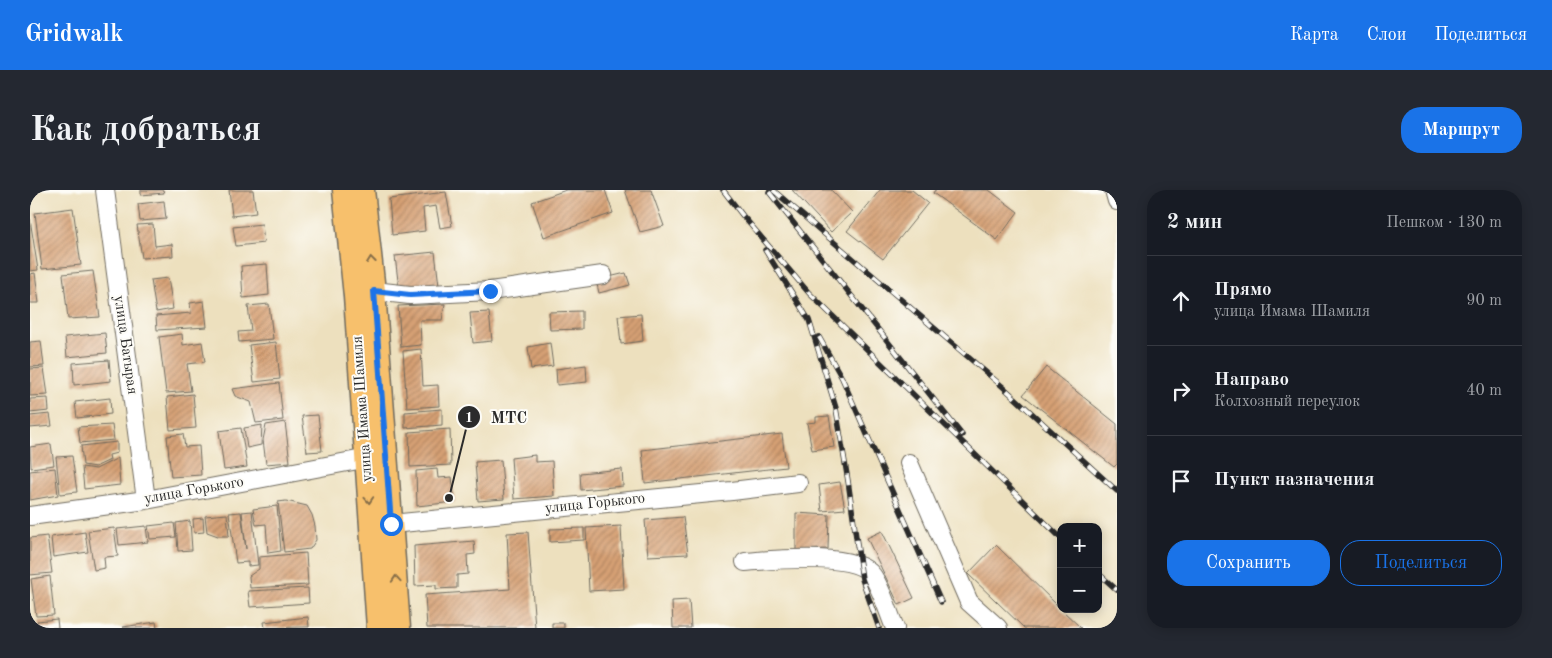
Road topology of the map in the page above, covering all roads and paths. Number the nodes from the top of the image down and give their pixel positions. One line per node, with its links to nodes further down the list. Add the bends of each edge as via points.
1 (104, 190): 11 (street, улица Батырая)
2 (344, 190): 8 (main road, улица Имама Шамиля)
3 (363, 190): 7 (main road, улица Имама Шамиля, one-way to 3)
4 (1114, 190): 5 (street)
5 (1117, 201)
6 (602, 275): 7 (street, via 490,291 410,295)
7 (374, 291): 8 (main road, улица Имама Шамиля, via 379,375)
8 (376, 457): 11 (street, улица Горького); 13 (main road, улица Имама Шамиля); 15 (main road, улица Имама Шамиля, one-way to 15)
9 (909, 463): 18 (street, via 969,602)
10 (798, 483): 13 (street, улица Горького)
11 (146, 500): 12 (street, улица Горького)
12 (30, 516)
13 (391, 524): 16 (main road, улица Имама Шамиля, one-way to 13)
14 (745, 562): 17 (street, via 814,559 841,560 860,566 872,574)
15 (378, 628)
16 (399, 628)
17 (895, 628)
18 (998, 628)

